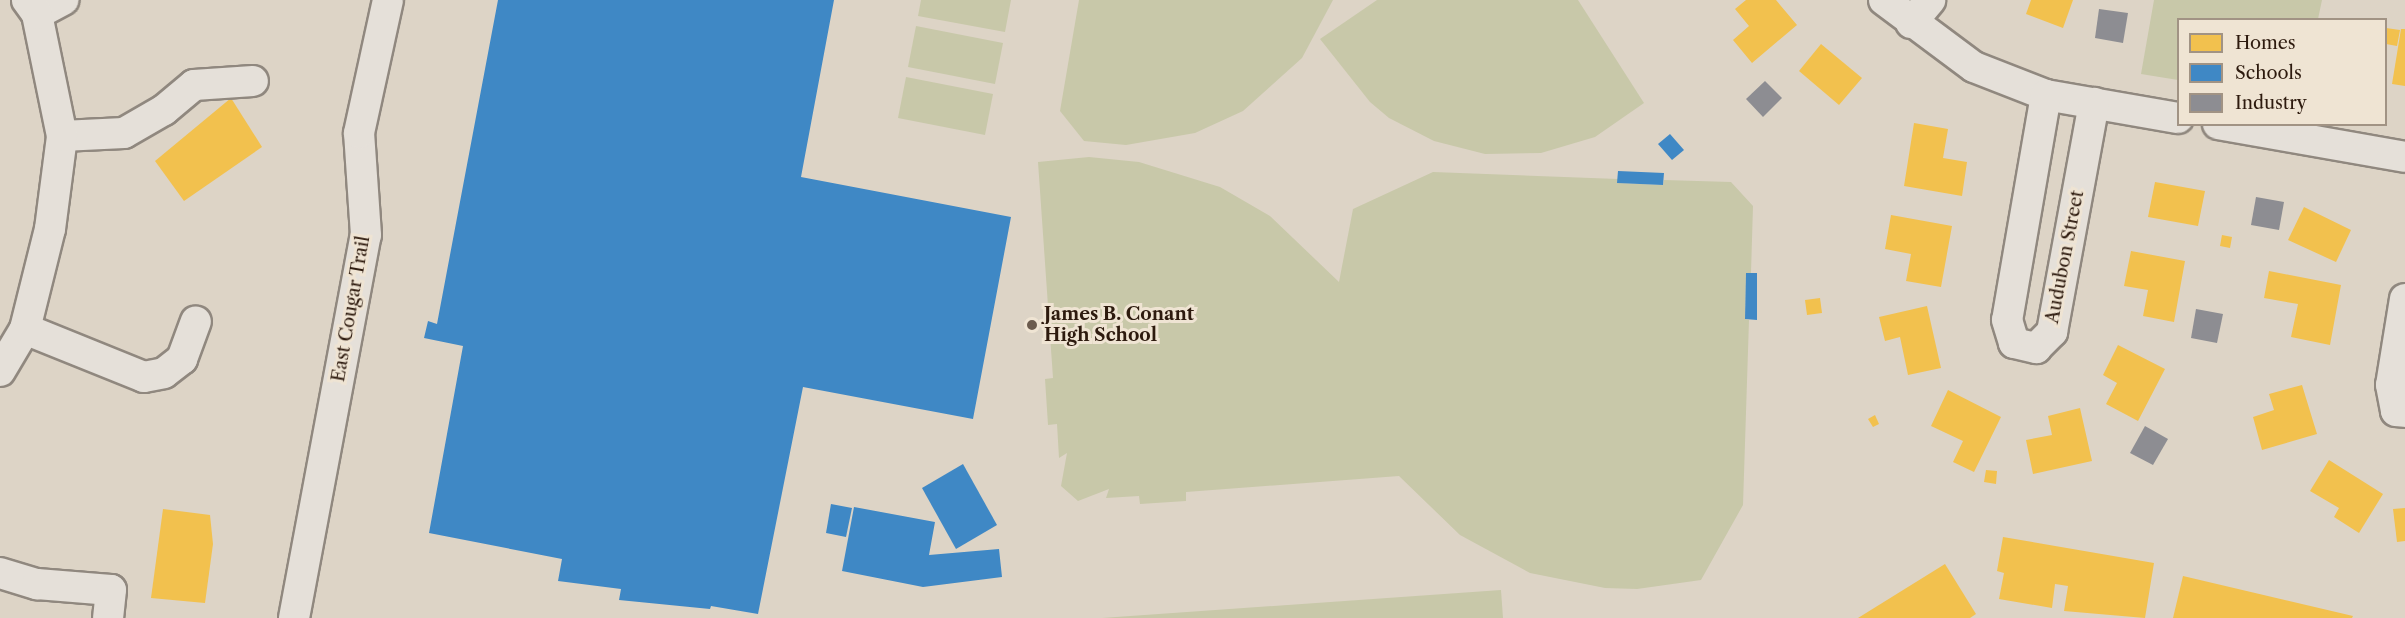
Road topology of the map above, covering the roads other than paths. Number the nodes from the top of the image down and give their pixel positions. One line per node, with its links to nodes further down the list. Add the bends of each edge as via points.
1 (63, 0): 5 (street)
2 (388, 0): 21 (street, East Cougar Trail, via 359,133 366,235)
3 (1884, 0): 6 (street)
4 (1930, 0): 6 (street)
5 (32, 7): 12 (street)
6 (1911, 23): 8 (street, via 1974,67)
7 (253, 81): 12 (street, via 195,85 124,133)
8 (2046, 95): 9 (street); 9 (street, Audubon Street, via 2007,320 2014,343 2036,348 2052,332)
9 (2094, 103): 10 (street)
10 (2177, 118)
11 (2229, 126): 13 (street)
12 (62, 136): 16 (street, via 50,229)
13 (2405, 157)
14 (2405, 299): 18 (street, via 2391,385 2396,411)
15 (196, 321): 16 (street, via 182,359 164,373 144,377)
16 (25, 329): 17 (street)
17 (0, 372)
18 (2405, 412)
19 (0, 573): 20 (street, via 37,584 111,590)
20 (108, 618)
21 (294, 618)

